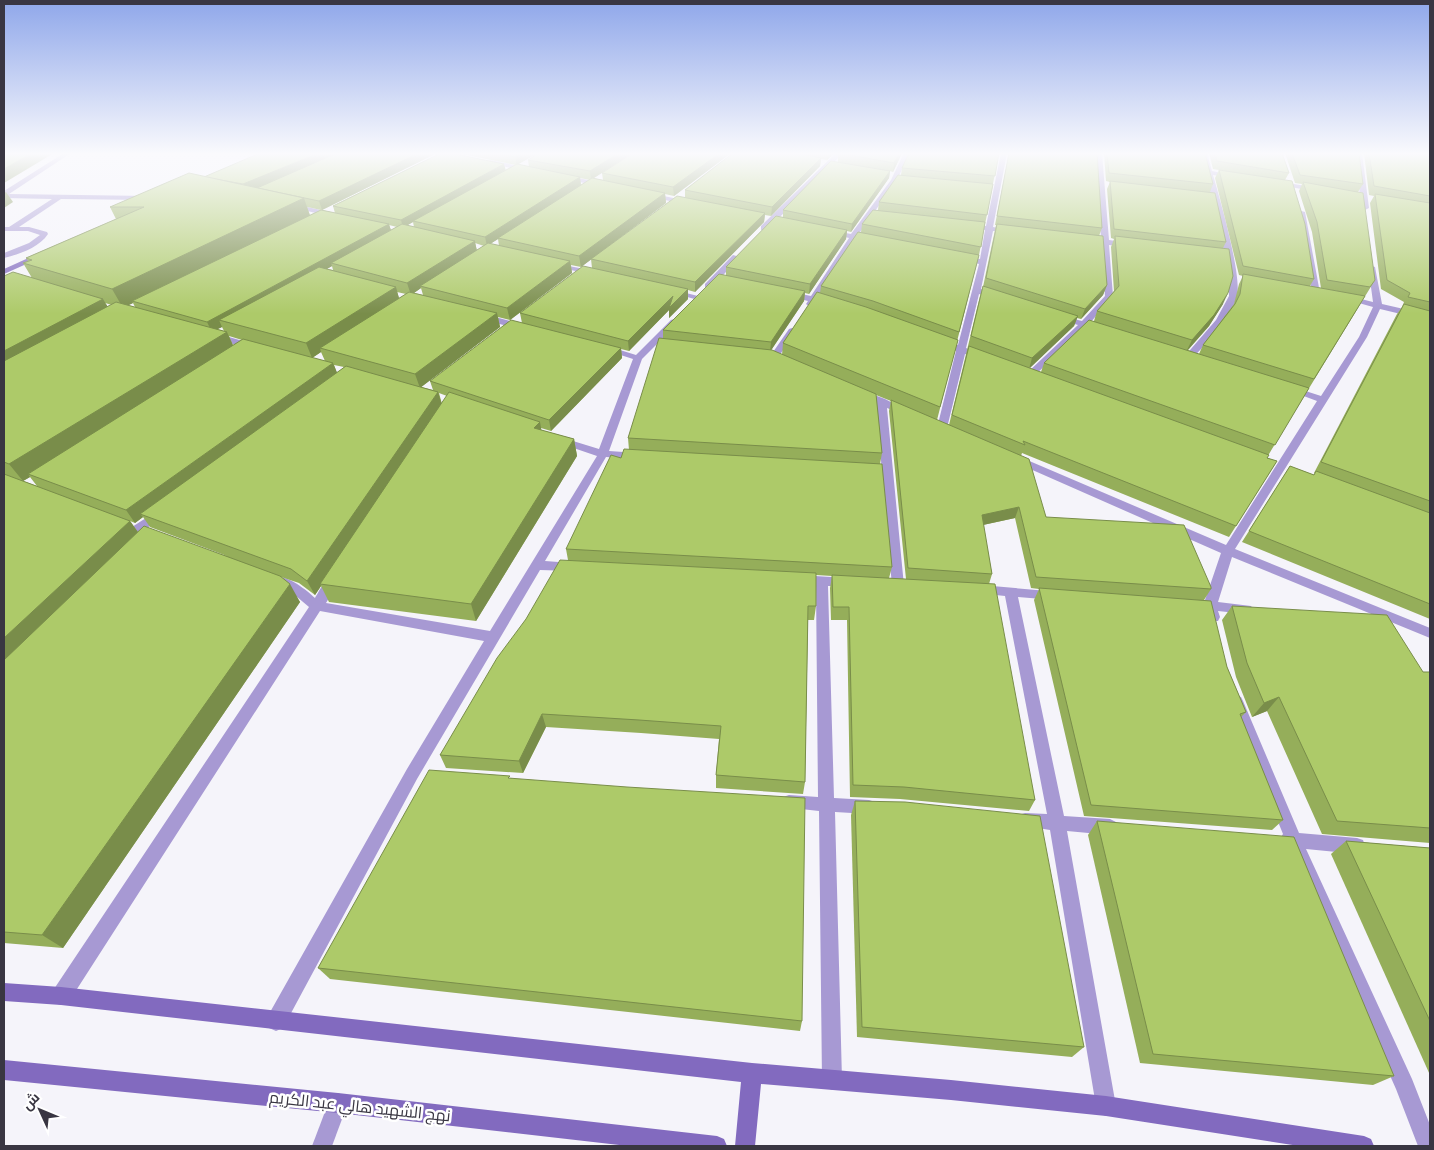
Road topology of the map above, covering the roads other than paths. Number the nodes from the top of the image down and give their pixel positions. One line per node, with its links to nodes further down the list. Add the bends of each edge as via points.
1 (44, 207): 19 (street)
2 (294, 207): 11 (street)
3 (786, 207): 44 (street, via 720,280)
4 (875, 207): 12 (street)
5 (993, 207): 18 (street)
6 (1102, 207): 25 (street)
7 (1218, 207): 30 (street)
8 (1299, 207): 43 (street)
9 (1365, 207): 16 (street)
10 (332, 209): 11 (street)
11 (323, 213): 14 (street); 15 (street)
12 (869, 215): 13 (street); 22 (street)
13 (878, 216)
14 (314, 217)
15 (341, 217)
16 (1366, 217)
17 (962, 225): 18 (street)
18 (989, 228): 21 (street); 34 (street)
19 (7, 229): 29 (street, via 29,229 44,234 36,242)
20 (826, 231): 22 (street)
21 (1018, 232)
22 (853, 237): 24 (street); 47 (street)
23 (1076, 239): 25 (street)
24 (881, 242)
25 (1104, 242): 26 (street); 54 (street, via 1109,296)
26 (1142, 246)
27 (47, 253): 37 (main road)
28 (1219, 255): 30 (street)
29 (4, 256)
30 (1229, 256): 65 (street, via 1237,279 1233,296 1220,321)
31 (1370, 256): 48 (street)
32 (955, 257): 34 (street)
33 (545, 262): 36 (street)
34 (983, 262): 41 (street)
35 (589, 264): 36 (street)
36 (581, 270): 38 (street); 39 (street)
37 (4, 272)
38 (600, 275)
39 (573, 276)
40 (668, 290): 44 (street)
41 (976, 290): 46 (street); 63 (street)
42 (778, 291): 47 (street)
43 (1316, 293)
44 (698, 297): 66 (street, via 658,344)
45 (1337, 297): 48 (street)
46 (1003, 298)
47 (814, 299): 49 (street); 67 (street)
48 (1378, 305): 53 (street); 72 (street)
49 (841, 307)
50 (1048, 313): 54 (street)
51 (475, 315): 55 (street)
52 (518, 318): 55 (street)
53 (1430, 318)
54 (1084, 324): 57 (street); 69 (street)
55 (507, 327): 56 (street)
56 (529, 329)
57 (1111, 332)
58 (215, 334): 60 (street)
59 (928, 338): 63 (street)
60 (248, 345): 62 (street); 64 (street)
61 (602, 348): 66 (street)
62 (267, 350)
63 (962, 350): 68 (street); 75 (street)
64 (232, 356)
65 (1189, 357)
66 (638, 358): 77 (street)
67 (774, 358)
68 (988, 359)
69 (1031, 374)
70 (1279, 386): 72 (street)
71 (854, 390): 73 (street)
72 (1323, 400): 82 (street)
73 (881, 401): 74 (street); 90 (street, via 882,470)
74 (916, 416)
75 (942, 428)
76 (549, 436): 77 (street)
77 (603, 454): 79 (street); 84 (street)
78 (1006, 455): 82 (street)
79 (652, 457)
80 (168, 507): 81 (street, via 132,529)
81 (152, 537)
82 (1228, 551): 96 (street); 99 (street)
83 (343, 565): 95 (street)
84 (537, 565): 85 (street); 102 (street)
85 (587, 568)
86 (267, 578): 95 (street, via 294,588)
87 (783, 579): 88 (street)
88 (822, 581): 89 (street); 107 (street)
89 (860, 584)
90 (898, 586)
91 (964, 589): 92 (street)
92 (1011, 592): 93 (street); 110 (street)
93 (1068, 596)
94 (1191, 604): 96 (street)
95 (316, 606): 102 (street); 116 (street)
96 (1210, 606): 97 (street); 100 (street)
97 (1258, 610)
98 (1354, 617): 99 (street)
99 (1383, 619): 101 (street)
100 (1216, 633)
101 (1430, 634)
102 (493, 637): 104 (street)
103 (1230, 687): 113 (street)
104 (412, 774): 105 (street); 117 (street)
105 (432, 776)
106 (777, 802): 107 (street)
107 (827, 805): 108 (street); 120 (street)
108 (882, 807)
109 (1008, 818): 110 (street)
110 (1057, 823): 111 (street); 122 (street)
111 (1126, 828)
112 (1275, 840): 113 (street)
113 (1294, 841): 114 (street); 128 (street, via 1405,1086)
114 (1372, 847)
115 (4, 992): 116 (main road)
116 (62, 996): 117 (main road)
117 (276, 1021): 119 (main road)
118 (4, 1070): 121 (main road, نهج الشهيد هالي عبد الكريم)
119 (752, 1073): 120 (main road); 126 (main road)
120 (832, 1080): 122 (main road)
121 (338, 1103): 123 (main road, نهج الشهيد هالي عبد الكريم); 124 (street)
122 (1106, 1106): 127 (main road)
123 (692, 1145): 125 (main road, نهج الشهيد هالي عبد الكريم)
124 (322, 1146)
125 (717, 1146)
126 (745, 1146)
127 (1364, 1146)
128 (1428, 1146)

